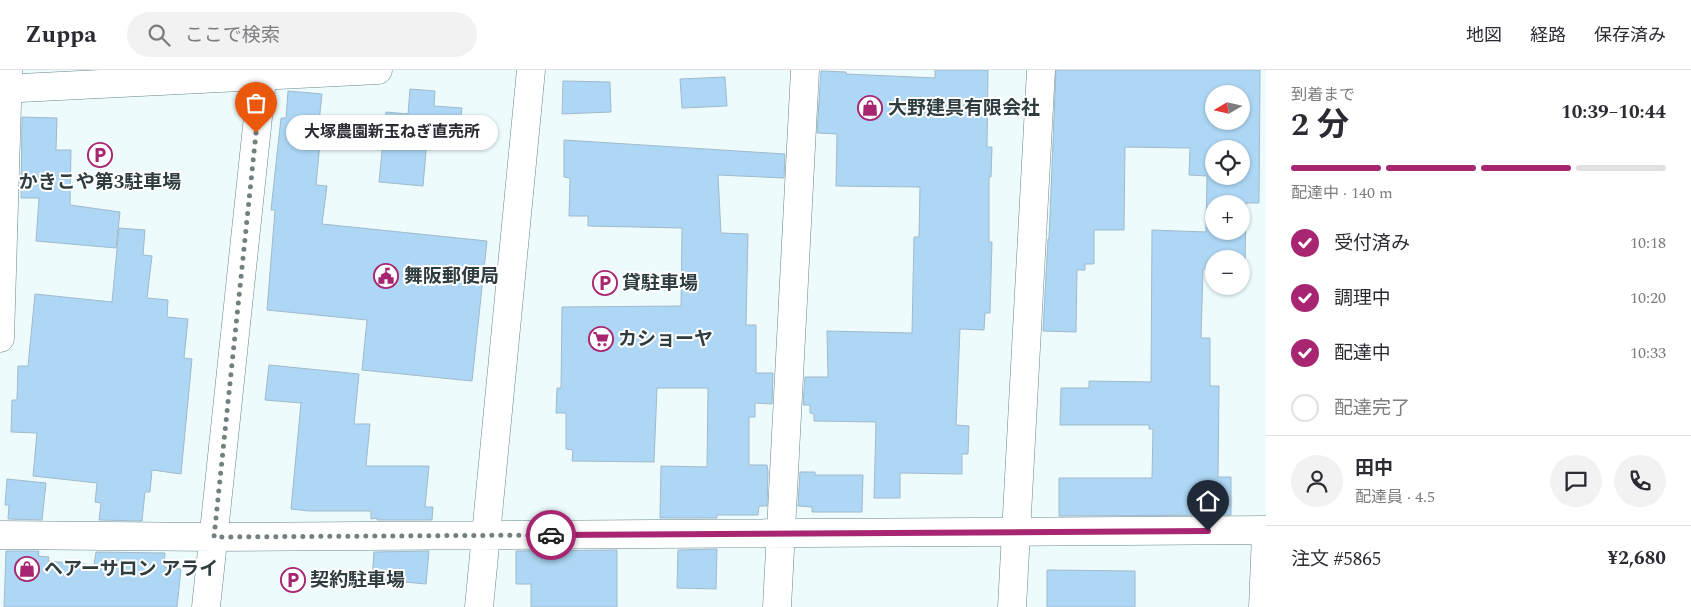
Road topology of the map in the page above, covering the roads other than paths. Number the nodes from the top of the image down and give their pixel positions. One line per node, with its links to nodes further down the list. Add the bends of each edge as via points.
1 (378, 70): 5 (street)
2 (531, 70): 13 (street)
3 (805, 70): 10 (street)
4 (1041, 70): 9 (street)
5 (263, 73): 6 (street); 14 (street)
6 (5, 82): 7 (street)
7 (0, 338)
8 (1266, 530): 9 (street)
9 (1016, 532): 10 (street); 18 (street)
10 (781, 533): 13 (street); 17 (street)
11 (0, 535): 14 (street)
12 (1266, 535): 19 (street)
13 (486, 536): 14 (street); 16 (street)
14 (214, 537): 15 (street)
15 (206, 607)
16 (480, 607)
17 (777, 607)
18 (1012, 607)
19 (1263, 607)

